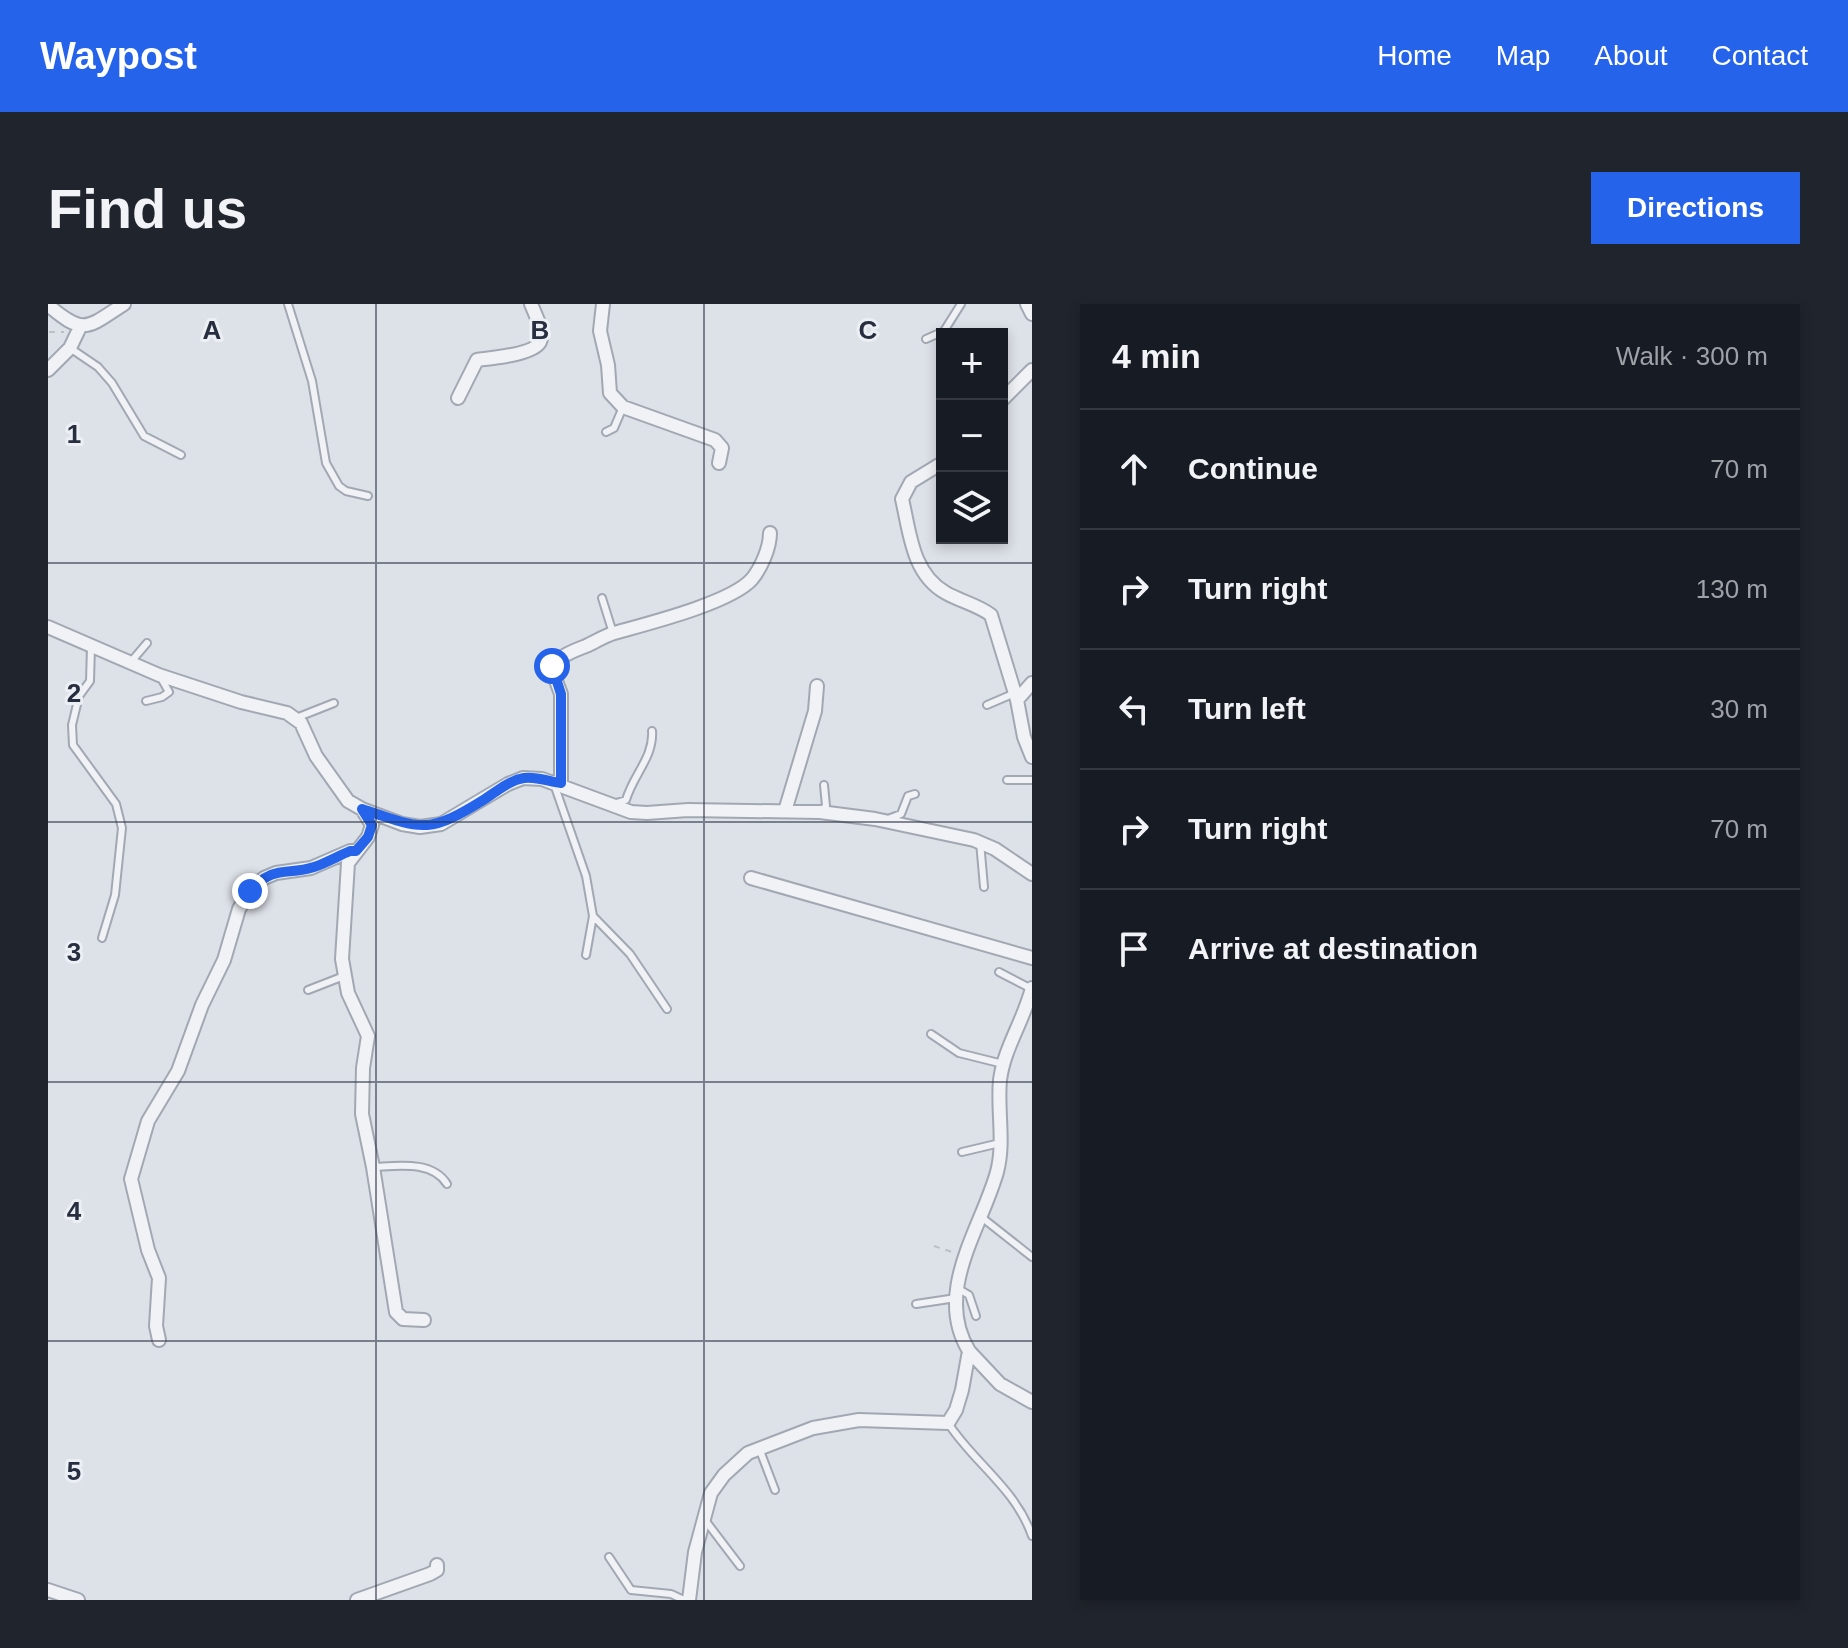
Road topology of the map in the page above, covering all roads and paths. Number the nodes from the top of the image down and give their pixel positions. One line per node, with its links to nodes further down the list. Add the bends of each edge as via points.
1 (124, 304): 9 (street)
2 (288, 304): 22 (lane, via 312,381 326,463 339,486)
3 (531, 304): 16 (street, via 540,342 530,351 477,360)
4 (603, 304): 17 (street, via 600,331 610,393)
5 (961, 304): 11 (lane, via 944,331)
6 (1027, 304): 8 (street)
7 (48, 305): 9 (street)
8 (1032, 314)
9 (79, 331): 10 (path); 12 (street)
10 (49, 332)
11 (926, 339)
12 (70, 348): 13 (street); 19 (lane, via 104,374 144,436)
13 (48, 370)
14 (1032, 370): 15 (street)
15 (1008, 394)
16 (458, 398)
17 (623, 407): 18 (lane, via 614,428); 20 (street, via 715,440 722,448)
18 (606, 432)
19 (181, 455)
20 (719, 463)
21 (936, 467): 33 (street, via 911,482 902,499 914,553 934,585 991,615)
22 (368, 496)
23 (770, 533): 26 (street, via 765,555 744,585 689,612)
24 (602, 598): 26 (lane)
25 (48, 627): 28 (street)
26 (613, 633): 43 (street, via 552,666 561,694 563,766 561,783)
27 (147, 643): 29 (lane)
28 (91, 647): 29 (street); 57 (lane, via 90,681 79,696 73,745 116,804 122,828 115,895)
29 (130, 663): 30 (street)
30 (159, 675): 34 (lane, via 169,692); 37 (street)
31 (1032, 683): 33 (street)
32 (817, 686): 48 (street, via 815,711)
33 (1016, 697): 36 (lane); 39 (street)
34 (146, 701)
35 (334, 703): 37 (lane)
36 (987, 705)
37 (296, 718): 47 (street, via 331,780)
38 (652, 731): 46 (lane, via 651,753 626,800)
39 (1029, 741): 40 (street)
40 (1032, 757)
41 (1007, 780): 42 (lane)
42 (1032, 780)
43 (552, 783): 46 (street); 47 (street, via 535,778 515,781 432,826 402,824); 56 (lane, via 586,876)
44 (824, 785): 49 (lane, via 826,806)
45 (915, 794): 50 (lane, via 905,799 901,814)
46 (610, 805): 48 (street, via 647,813)
47 (362, 809): 52 (street, via 372,825)
48 (785, 811): 49 (street)
49 (820, 812): 50 (street)
50 (884, 821): 51 (street)
51 (980, 842): 53 (street); 55 (lane)
52 (356, 851): 61 (street, via 348,863); 79 (street, via 311,868 276,873 250,891 178,1071 148,1121 131,1179 159,1278)
53 (1032, 874)
54 (751, 878): 59 (street)
55 (984, 887)
56 (593, 916): 58 (lane); 64 (lane, via 630,954)
57 (102, 938)
58 (586, 955)
59 (1032, 958)
60 (999, 972): 62 (lane)
61 (344, 976): 63 (lane); 69 (street, via 368,1036 361,1100)
62 (1032, 989): 66 (street)
63 (308, 990)
64 (667, 1009)
65 (931, 1034): 66 (lane, via 959,1053)
66 (1003, 1064): 67 (street)
67 (1000, 1143): 68 (lane); 71 (street, via 997,1170)
68 (962, 1152)
69 (373, 1167): 70 (lane, via 421,1168 439,1174); 78 (street, via 396,1312 403,1319)
70 (447, 1184)
71 (980, 1216): 73 (street); 74 (lane)
72 (934, 1246): 73 (path)
73 (964, 1257): 75 (street)
74 (1032, 1257)
75 (956, 1293): 76 (lane); 77 (lane, via 969,1295); 80 (street, via 959,1331)
76 (916, 1304)
77 (976, 1316)
78 (424, 1320)
79 (159, 1340)
80 (969, 1351): 81 (street, via 1000,1384); 82 (street)
81 (1032, 1402)
82 (951, 1418): 83 (street, via 859,1420 813,1428); 86 (lane, via 956,1436 996,1477)
83 (759, 1448): 84 (lane); 85 (street, via 716,1483)
84 (775, 1490)
85 (703, 1517): 89 (lane); 93 (street)
86 (1032, 1536)
87 (609, 1557): 93 (lane, via 631,1590)
88 (437, 1565): 92 (street, via 430,1574)
89 (740, 1566)
90 (48, 1590): 91 (street)
91 (78, 1600)
92 (357, 1600)
93 (686, 1600)

